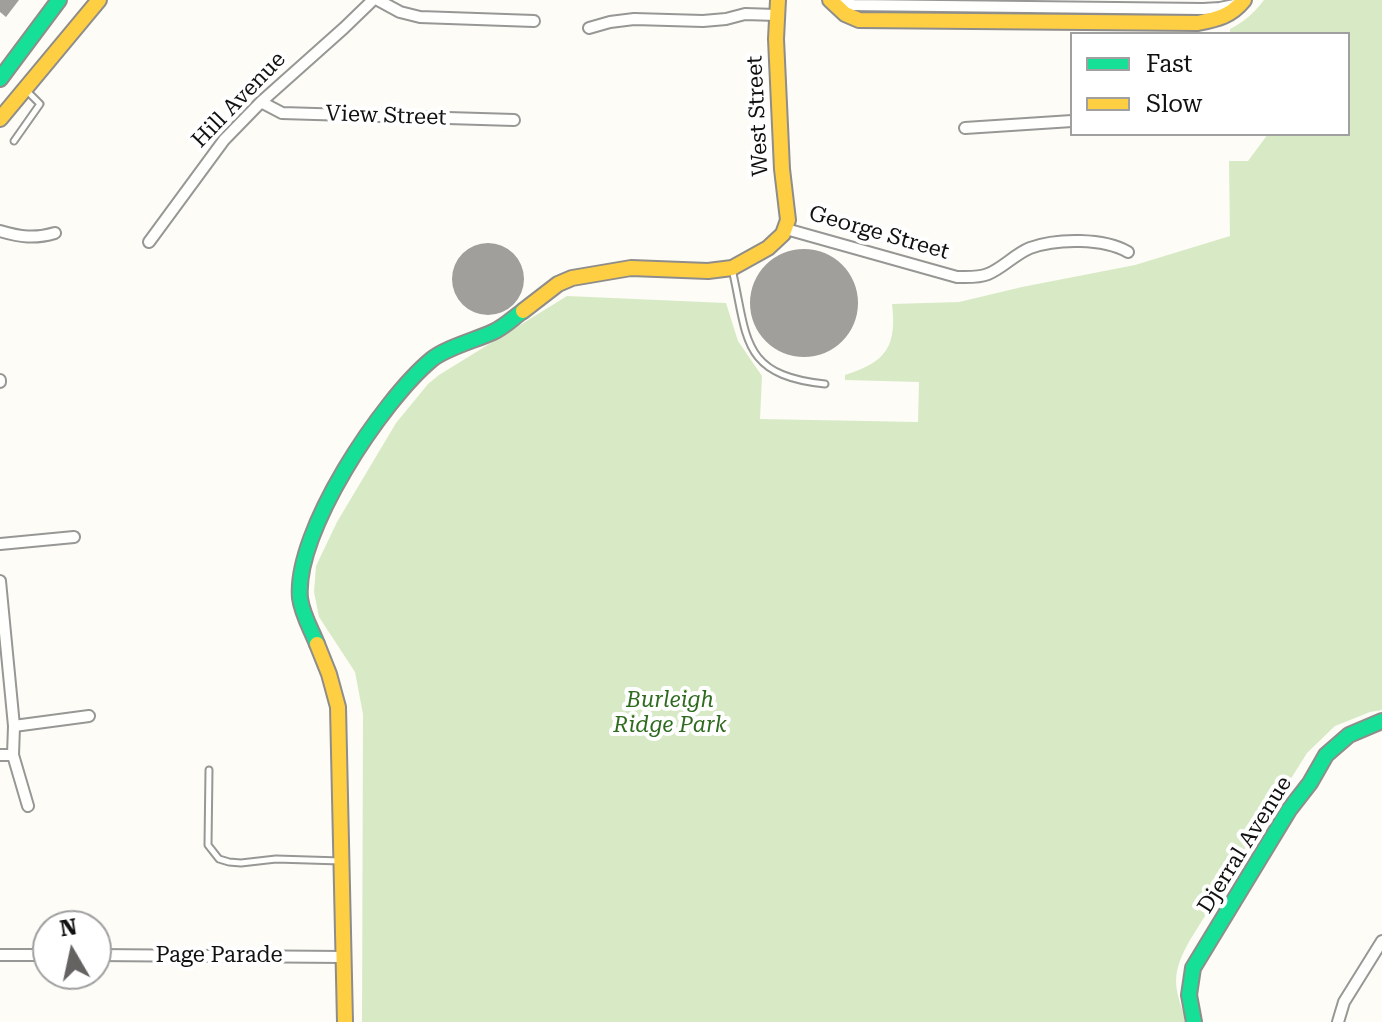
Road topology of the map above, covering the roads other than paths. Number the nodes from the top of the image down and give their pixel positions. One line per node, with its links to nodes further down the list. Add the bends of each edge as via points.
1 (99, 0): 12 (street)
2 (375, 0): 8 (street, Hill Avenue, via 420,17); 13 (street, Hill Avenue)
3 (830, 0): 10 (street, via 859,20)
4 (839, 0): 5 (street, via 851,5 1203,9)
5 (1243, 1): 10 (street, via 1233,13 1214,21)
6 (55, 3): 11 (street)
7 (777, 7): 9 (street, via 728,19 626,20); 19 (street, West Street)
8 (534, 21)
9 (589, 28)
10 (1141, 29)
11 (0, 79)
12 (25, 89): 14 (street); 18 (lane, via 40,104)
13 (261, 102): 15 (street, View Street, via 282,113); 22 (street, Hill Avenue, via 224,140)
14 (0, 119)
15 (514, 120)
16 (1070, 121): 17 (street)
17 (965, 128)
18 (14, 141)
19 (786, 229): 23 (street, George Street, via 971,278 1050,243 1100,242); 24 (street, George Street, via 768,248)
20 (0, 231): 21 (street, via 37,238)
21 (55, 233)
22 (149, 242)
23 (1128, 252)
24 (732, 268): 25 (lane, via 740,315 754,353 784,377); 36 (street, George Street, via 631,268 558,284 497,330 434,357 385,409 357,449 314,529 300,596 338,707)
25 (825, 384)
26 (74, 537): 27 (street)
27 (0, 544)
28 (0, 581): 31 (street)
29 (89, 716): 31 (street)
30 (1382, 721): 43 (street, Djerral Avenue, via 1337,744 1289,810 1193,968 1189,993)
31 (14, 726): 33 (street)
32 (0, 755): 33 (street)
33 (13, 755): 35 (street)
34 (209, 770): 36 (lane, via 208,845 219,859)
35 (28, 806)
36 (341, 861): 41 (street, George Street)
37 (1382, 941): 44 (street, via 1344,1002)
38 (0, 955): 39 (street)
39 (32, 955)
40 (112, 955): 41 (street, Page Parade)
41 (343, 957): 42 (street, George Street)
42 (345, 1022)
43 (1194, 1022)
44 (1338, 1022)

